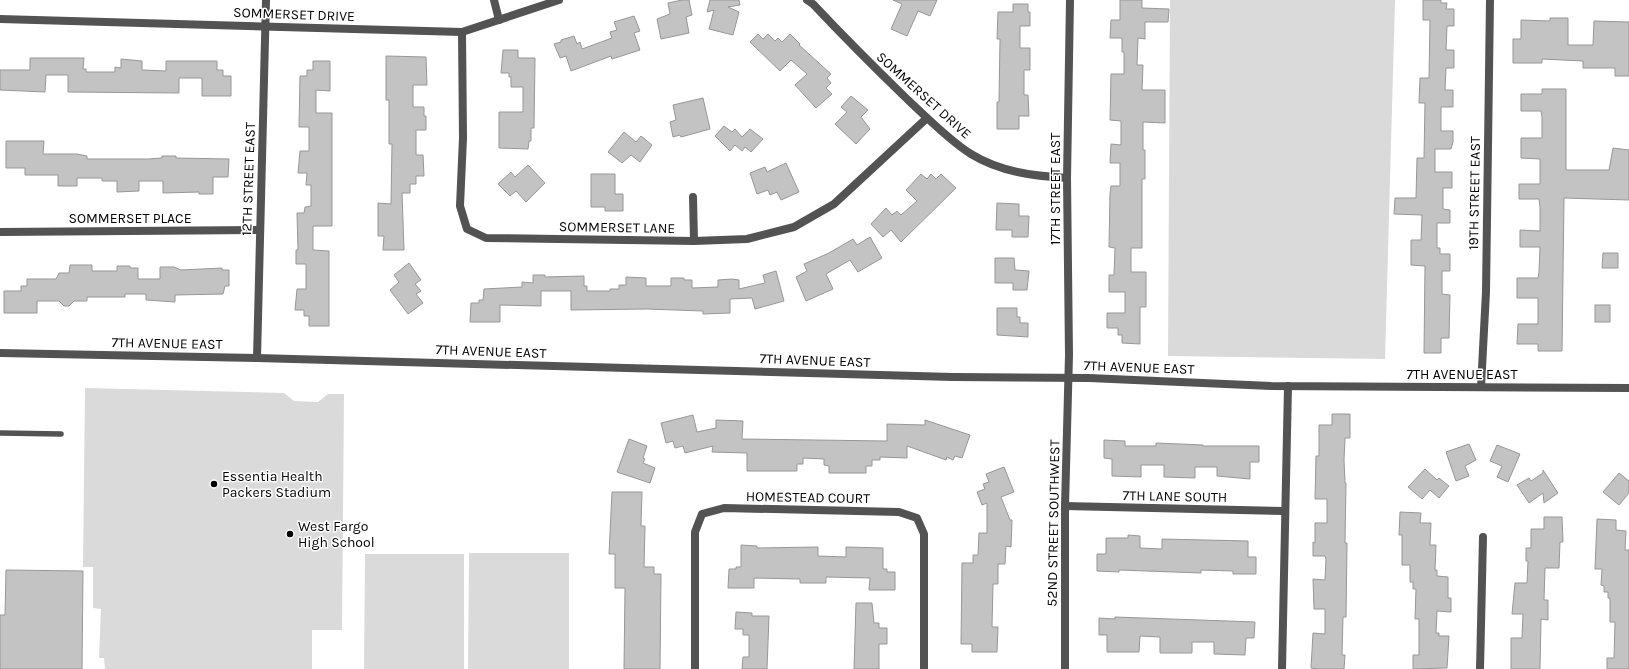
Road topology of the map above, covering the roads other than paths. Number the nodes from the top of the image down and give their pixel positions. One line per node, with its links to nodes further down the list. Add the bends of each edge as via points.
1 (266, 0): 9 (street, 12TH STREET EAST)
2 (494, 0): 8 (street)
3 (559, 0): 8 (street, SOMMERSET DRIVE)
4 (1070, 0): 12 (street, 17TH STREET EAST)
5 (1490, 0): 21 (street, 19TH STREET EAST, via 1486,292)
6 (813, 1): 11 (street, SOMMERSET DRIVE, via 858,52)
7 (0, 19): 9 (street, SOMMERSET DRIVE)
8 (499, 20): 10 (street, SOMMERSET DRIVE)
9 (266, 26): 10 (street, SOMMERSET DRIVE); 14 (street, 12TH STREET EAST)
10 (462, 32): 16 (street, SOMMERSET LANE, via 463,138 460,206 467,230 486,238)
11 (927, 118): 12 (street, SOMMERSET DRIVE, via 971,154 1006,170 1034,176); 16 (street, SOMMERSET LANE, via 834,204 794,226 747,239)
12 (1068, 178): 19 (street, 17TH STREET EAST)
13 (693, 197): 16 (street)
14 (260, 230): 15 (street, SOMMERSET PLACE); 18 (street, 12TH STREET EAST)
15 (0, 232)
16 (694, 241)
17 (0, 353): 18 (street, 7TH AVENUE EAST)
18 (257, 358): 19 (street, 7TH AVENUE EAST)
19 (1068, 378): 20 (street, 7TH AVENUE EAST); 25 (street, 52ND STREET SOUTHWEST)
20 (1288, 386): 21 (street, 7TH AVENUE EAST); 26 (street)
21 (1482, 387): 22 (street, 7TH AVENUE EAST)
22 (1629, 388)
23 (0, 433): 24 (lane)
24 (61, 434)
25 (1065, 506): 26 (street, 7TH LANE SOUTH); 30 (street, 52ND STREET SOUTHWEST)
26 (1285, 511): 31 (street)
27 (1483, 537): 32 (street)
28 (695, 669): 29 (street, HOMESTEAD COURT, via 695,532 702,514 724,508 899,512 917,518 924,534)
29 (924, 669)
30 (1065, 669)
31 (1282, 669)
32 (1480, 669)

